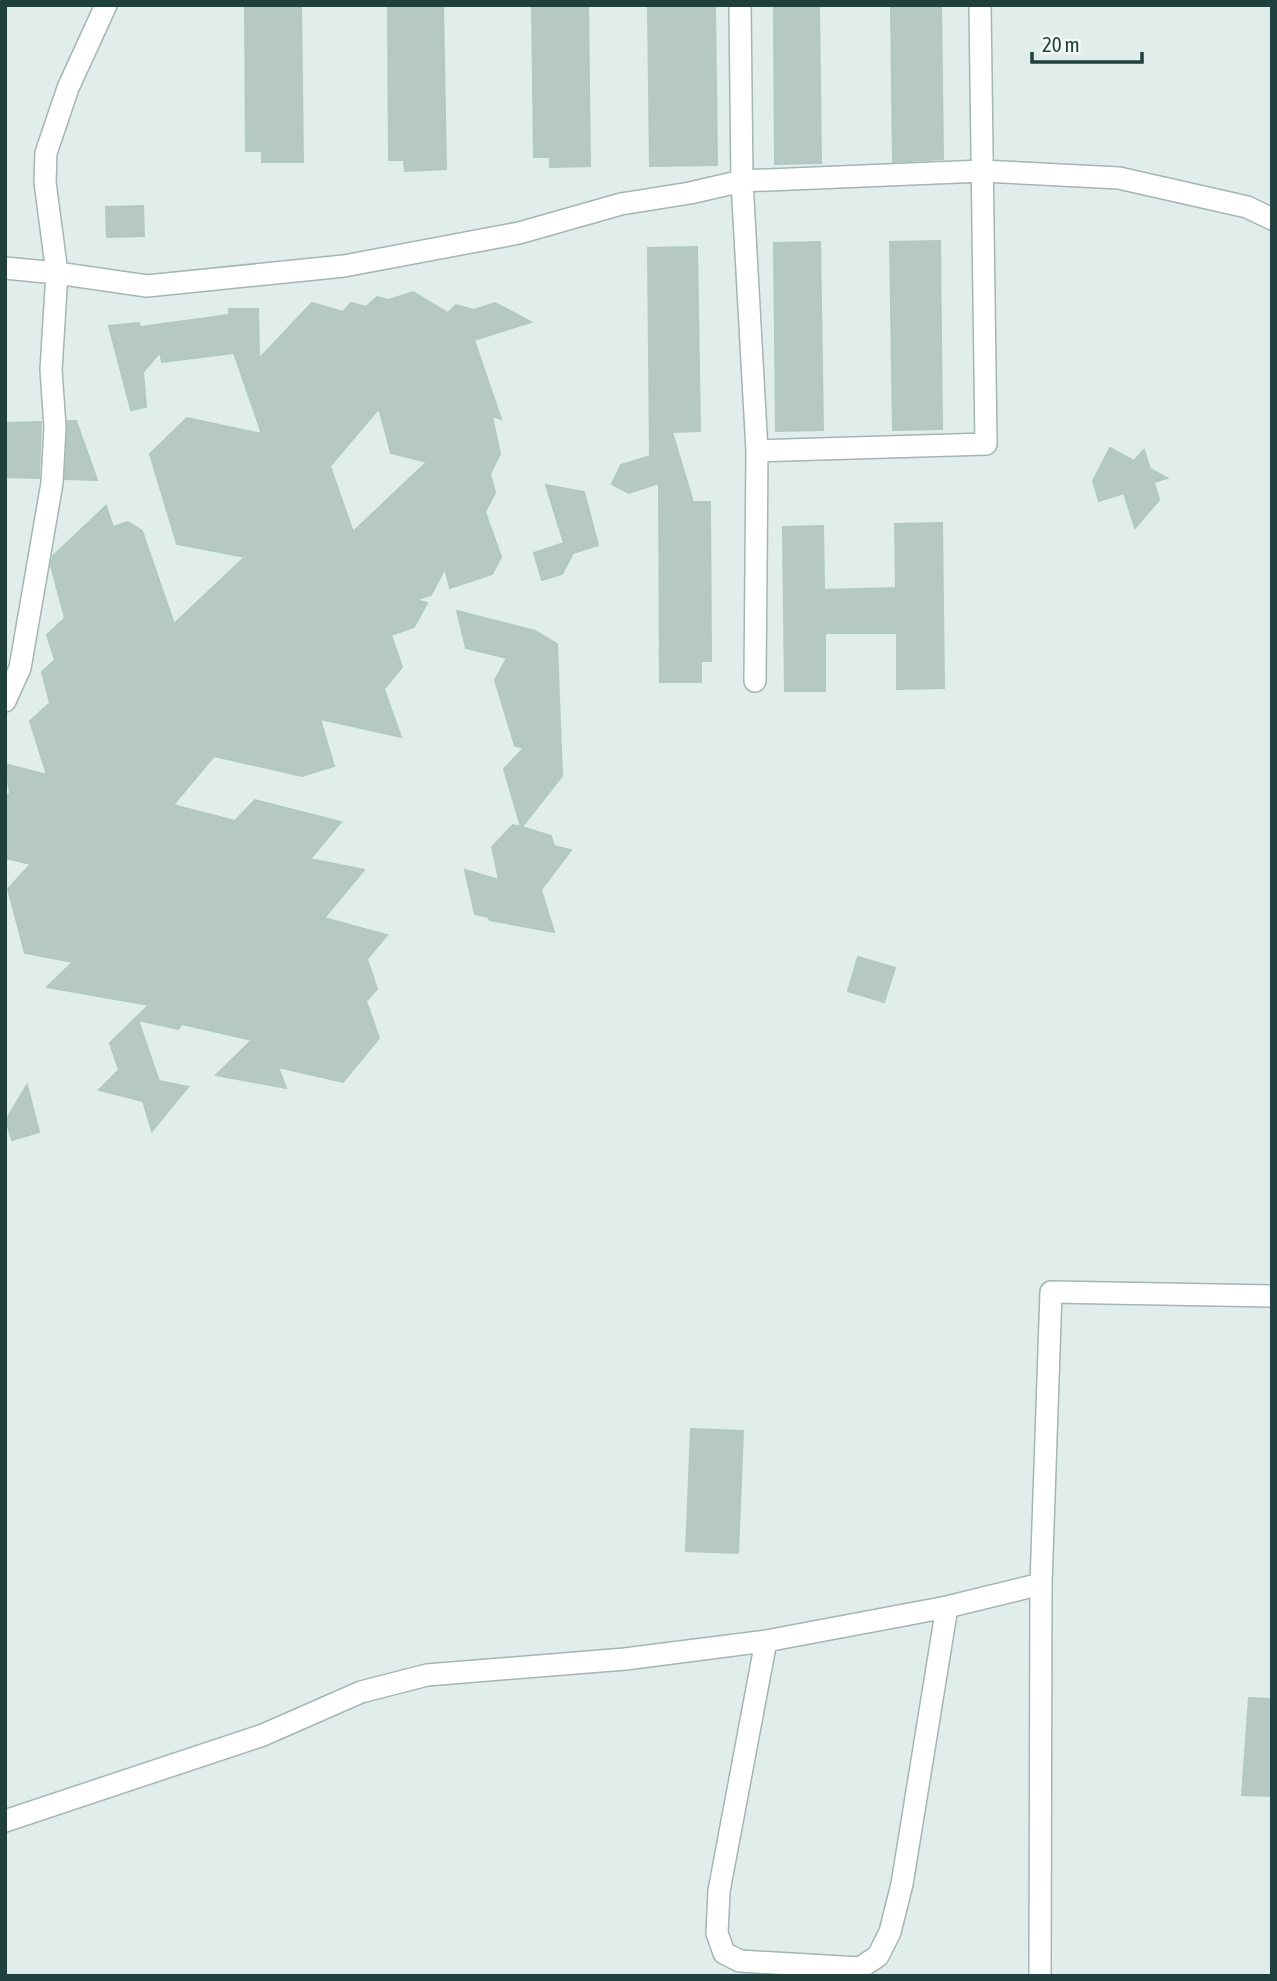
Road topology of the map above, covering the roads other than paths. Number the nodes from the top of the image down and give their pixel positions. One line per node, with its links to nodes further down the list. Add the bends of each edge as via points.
1 (106, 5): 8 (street, via 68,88 46,153 45,182)
2 (740, 5): 5 (street)
3 (980, 5): 4 (street)
4 (982, 171): 5 (street); 6 (street, via 1119,178 1247,207); 9 (street, via 986,444)
5 (742, 181): 8 (street, via 621,204 519,233 344,266 147,286); 9 (street)
6 (1272, 219)
7 (5, 268): 8 (street)
8 (57, 273): 11 (street, via 51,370 52,483 20,668)
9 (757, 451): 10 (street)
10 (755, 681)
11 (5, 701)
12 (1272, 1296): 13 (street, via 1051,1292)
13 (1041, 1584): 14 (street); 17 (street)
14 (947, 1607): 15 (street); 15 (street, via 902,1884 878,1956 860,1968 740,1961 724,1953 717,1933 719,1891)
15 (766, 1640): 16 (street, via 625,1659 427,1675 360,1692 263,1735)
16 (5, 1821)
17 (1040, 1976)

